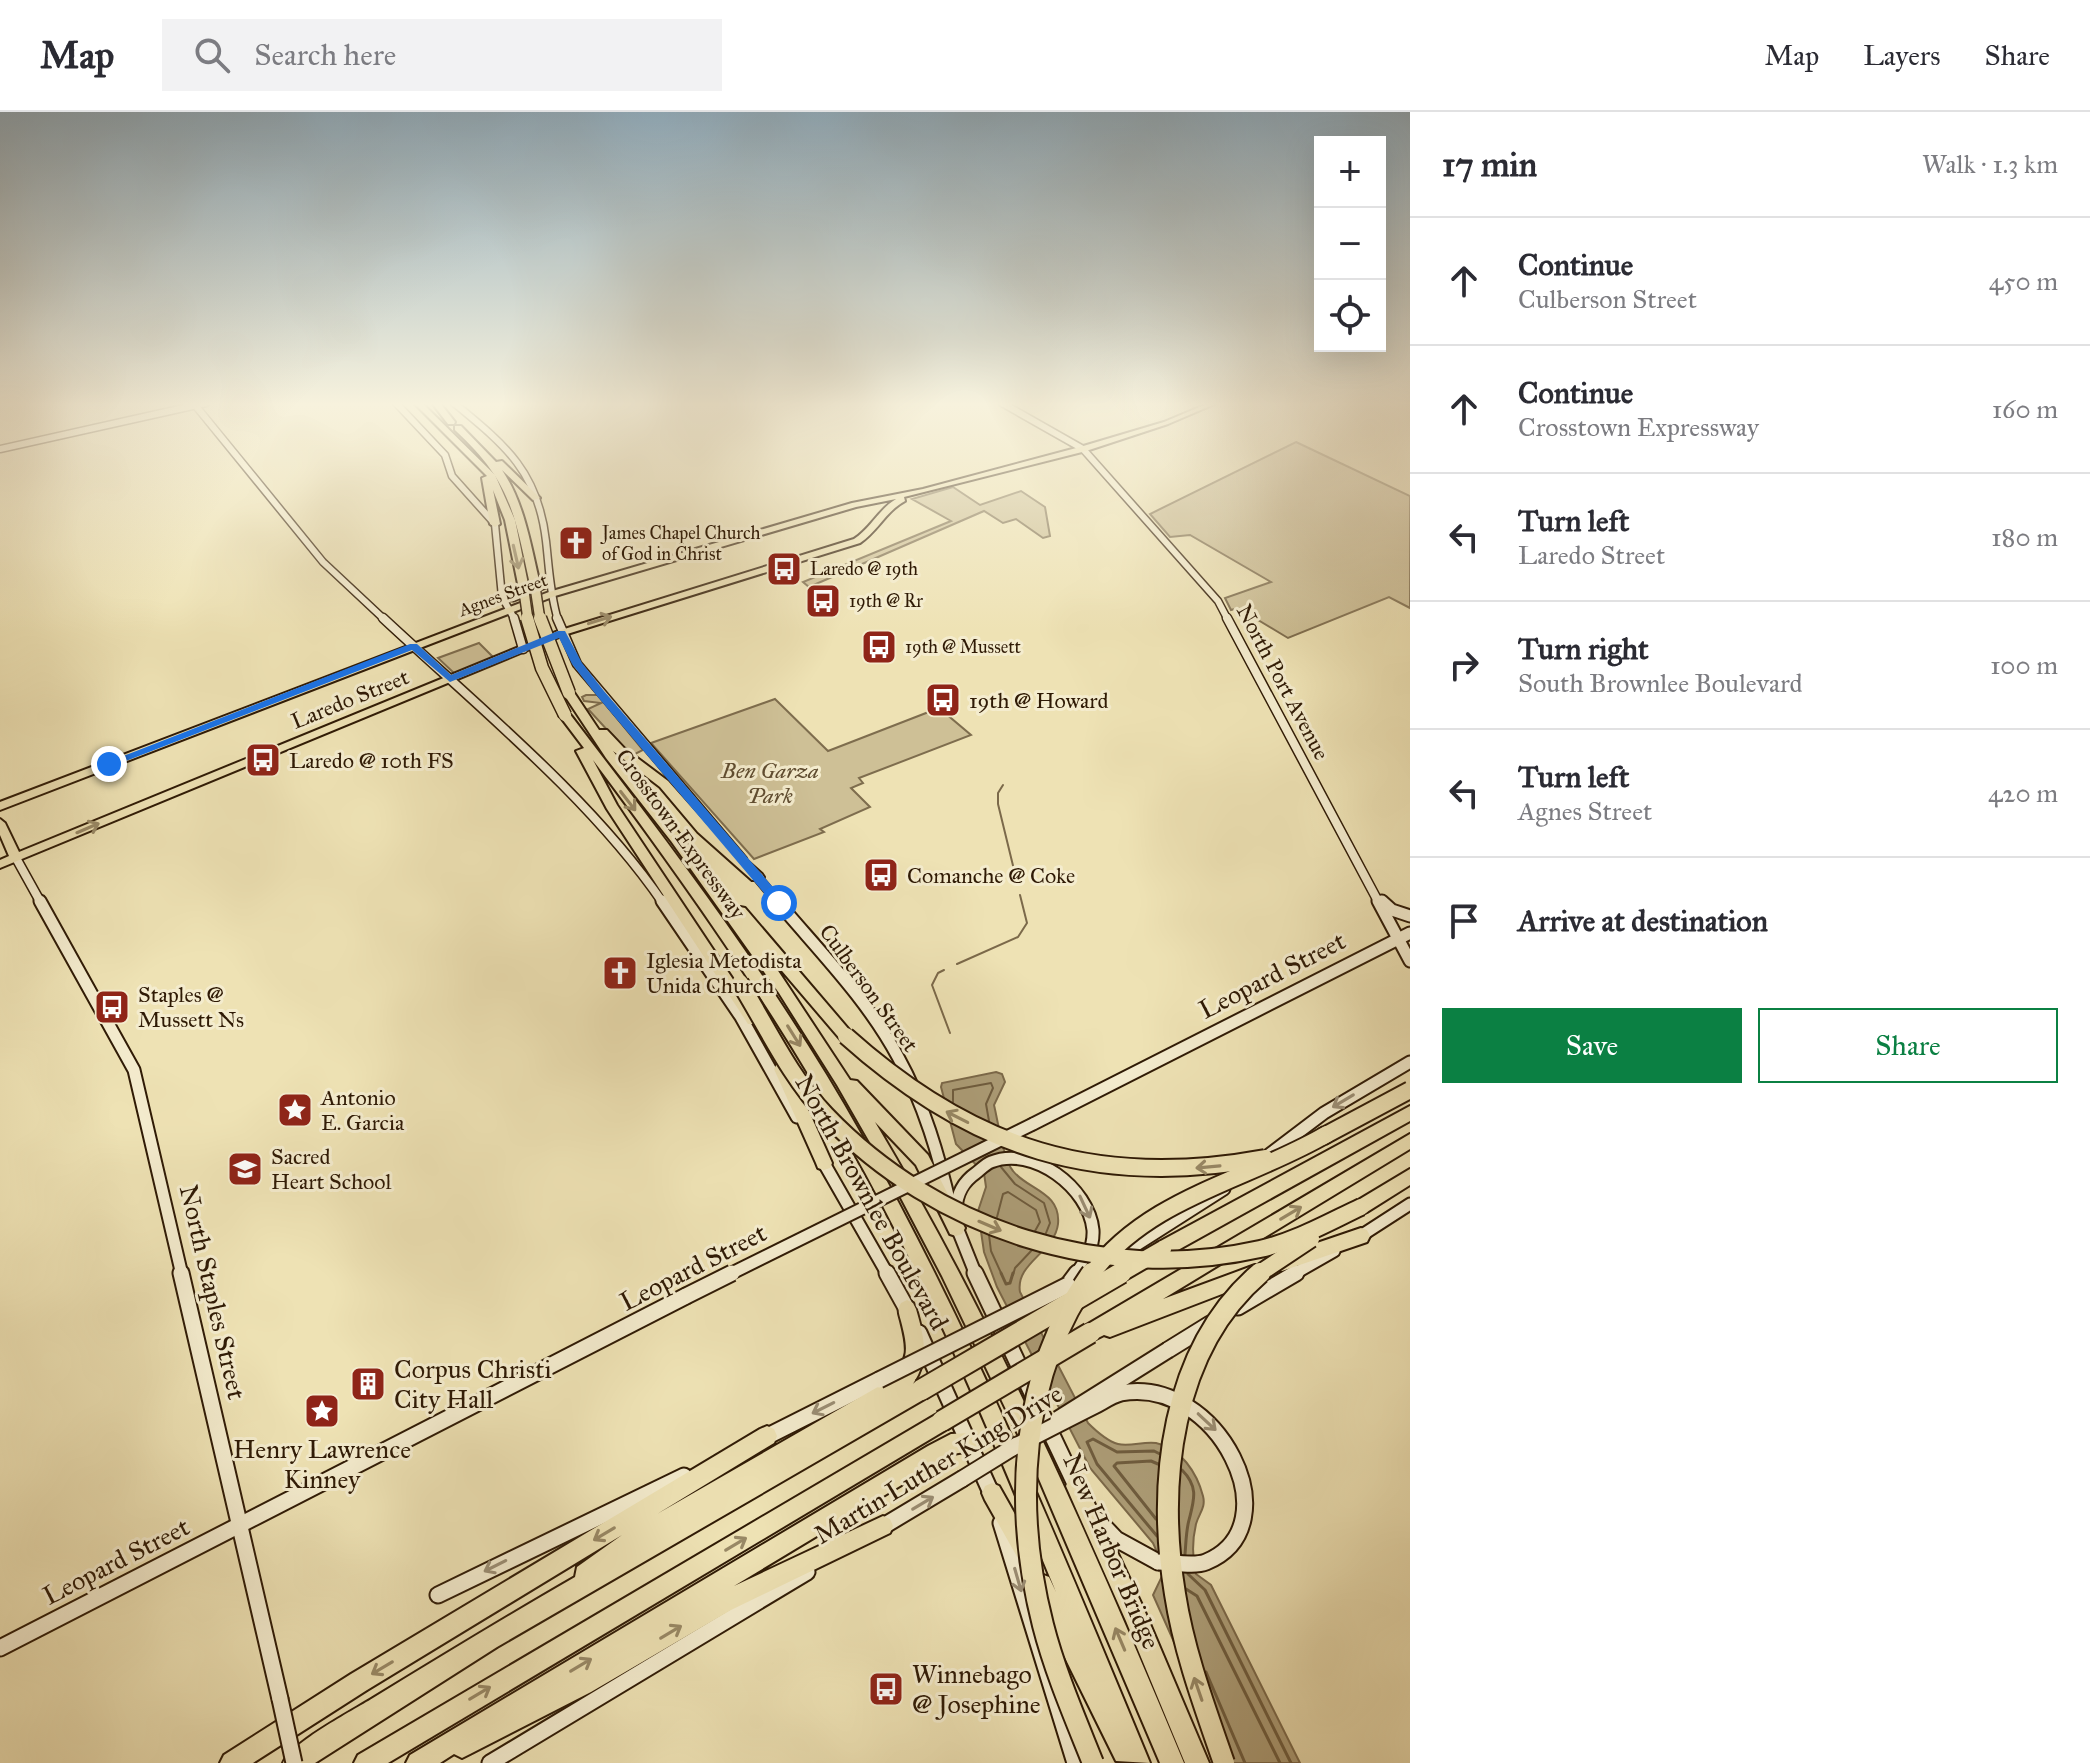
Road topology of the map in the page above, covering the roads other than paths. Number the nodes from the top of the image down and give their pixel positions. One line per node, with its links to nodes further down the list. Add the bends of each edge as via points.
1 (255, 480): 20 (main road, North Brownlee Boulevard, via 323,562)
2 (456, 480): 12 (main road)
3 (486, 480): 12 (highway)
4 (493, 480): 13 (highway, Crosstown Expressway, one-way to 13)
5 (503, 480): 13 (highway, Crosstown Expressway, via 521,517)
6 (520, 480): 11 (highway)
7 (530, 480): 11 (main road)
8 (960, 480): 10 (main road, Agnes Street)
9 (1111, 480): 33 (main road, North Port Avenue, via 1218,601)
10 (924, 491): 14 (main road, Agnes Street, via 855,505); 17 (main road, Laredo Street, one-way to 10, via 857,541 872,532 890,505)
11 (536, 498): 14 (main road, via 550,557)
12 (495, 524): 15 (main road)
13 (528, 582): 25 (highway, Crosstown Expressway, bridge); 25 (highway, Crosstown Expressway, bridge, via 525,620 542,670)
14 (552, 594): 15 (main road); 16 (main road, Agnes Street); 17 (main road)
15 (502, 597): 16 (main road)
16 (509, 609): 18 (main road); 20 (main road, Agnes Street)
17 (561, 633): 19 (main road, Laredo Street); 32 (main road, Culberson Street, via 600,694)
18 (520, 637): 19 (main road); 21 (main road)
19 (535, 644): 21 (main road, Laredo Street)
20 (414, 646): 24 (main road, North Brownlee Boulevard); 26 (main road, Agnes Street)
21 (523, 649): 22 (main road, Laredo Street)
22 (503, 657): 23 (main road); 24 (main road, Laredo Street)
23 (525, 662)
24 (450, 679): 30 (main road, Laredo Street, one-way to 24); 43 (main road, North Brownlee Boulevard, via 641,871 746,1025)
25 (575, 712): 28 (highway, via 596,780); 29 (highway); 32 (highway, via 664,784 703,829); 72 (highway, Crosstown Expressway, one-way to 72, via 799,1042 856,1140 977,1379)
26 (0, 806)
27 (0, 823): 30 (main road)
28 (625, 827): 43 (highway, via 760,1030 791,1083); 46 (highway, one-way to 46, bridge, via 740,983 804,1087 856,1146 921,1193 1012,1235 1093,1255 1149,1260 1203,1259 1278,1244)
29 (677, 842): 38 (highway, Crosstown Expressway, via 785,991); 41 (highway, one-way to 29, bridge, via 1262,1158 1214,1167 1132,1168 1022,1145 947,1113 894,1079 846,1036)
30 (16, 858): 31 (main road, Laredo Street); 58 (main road, North Staples Street, via 134,1070)
31 (0, 864)
32 (757, 877): 47 (main road, Culberson Street, via 893,1049 926,1122)
33 (1371, 888): 34 (main road, via 1392,910); 35 (main road, North Port Avenue)
34 (1410, 916)
35 (1404, 936): 36 (main road, North Port Avenue); 58 (main road, Leopard Street, bridge)
36 (1410, 961)
37 (1410, 1062): 49 (main road, one-way to 49, via 1324,1113 1167,1228)
38 (829, 1063): 47 (highway, via 922,1160); 52 (highway, Crosstown Expressway)
39 (1410, 1090): 41 (highway, bridge)
40 (1410, 1113): 61 (highway, bridge, via 1163,1249)
41 (1327, 1134): 70 (highway, bridge, via 1140,1226 1084,1282 1059,1327 1034,1405 1026,1462 1029,1534 1037,1601)
42 (1410, 1141): 51 (highway, one-way to 42)
43 (824, 1163): 50 (main road, North Brownlee Boulevard)
44 (1410, 1176): 46 (highway)
45 (1410, 1204): 48 (main road, Martin Luther King Drive)
46 (1361, 1207): 75 (highway, one-way to 46, bridge, via 1194,1676 1175,1594 1170,1496 1179,1418 1201,1348 1226,1308 1251,1280)
47 (956, 1228): 49 (main road, one-way to 49, via 957,1194 973,1172 995,1162 1021,1160 1054,1171 1075,1189 1090,1218 1092,1247 1082,1271); 56 (main road, Culberson Street)
48 (1361, 1236): 51 (highway); 55 (main road, Martin Luther King Drive, bridge)
49 (1068, 1285): 53 (main road, one-way to 53, bridge)
50 (907, 1309): 54 (main road, North Brownlee Boulevard); 61 (highway, via 917,1358 897,1387 637,1537)
51 (1135, 1314): 65 (highway, one-way to 51, bridge, via 1090,1333)
52 (996, 1363): 73 (highway, New Harbor Bridge, one-way to 52, via 1060,1498)
53 (767, 1436): 60 (main road, one-way to 60); 63 (highway, one-way to 63)
54 (969, 1443): 57 (main road, North Brownlee Boulevard); 66 (highway, one-way to 54, via 935,1453 951,1444)
55 (1012, 1448): 56 (main road, Culberson Street, one-way to 56, bridge, via 1120,1393 1161,1394 1207,1420 1235,1455 1247,1493 1234,1542 1223,1554 1196,1566 1158,1562 1116,1539); 59 (main road, Martin Luther King Drive, one-way to 55, bridge)
56 (1076, 1486): 74 (highway)
57 (992, 1493): 69 (main road, North Brownlee Boulevard, one-way to 69); 71 (highway)
58 (240, 1524): 62 (main road, Leopard Street); 64 (main road, North Staples Street, bridge)
59 (883, 1526): 67 (highway, one-way to 59, via 583,1684 723,1602); 68 (main road, Martin Luther King Drive)
60 (438, 1595)
61 (530, 1616): 64 (highway)
62 (0, 1648)
63 (232, 1763)
64 (295, 1763)
65 (366, 1763)
66 (418, 1763)
67 (430, 1763)
68 (490, 1763)
69 (1075, 1763)
70 (1093, 1763)
71 (1130, 1763)
72 (1138, 1763)
73 (1172, 1763)
74 (1197, 1763)
75 (1224, 1763)

